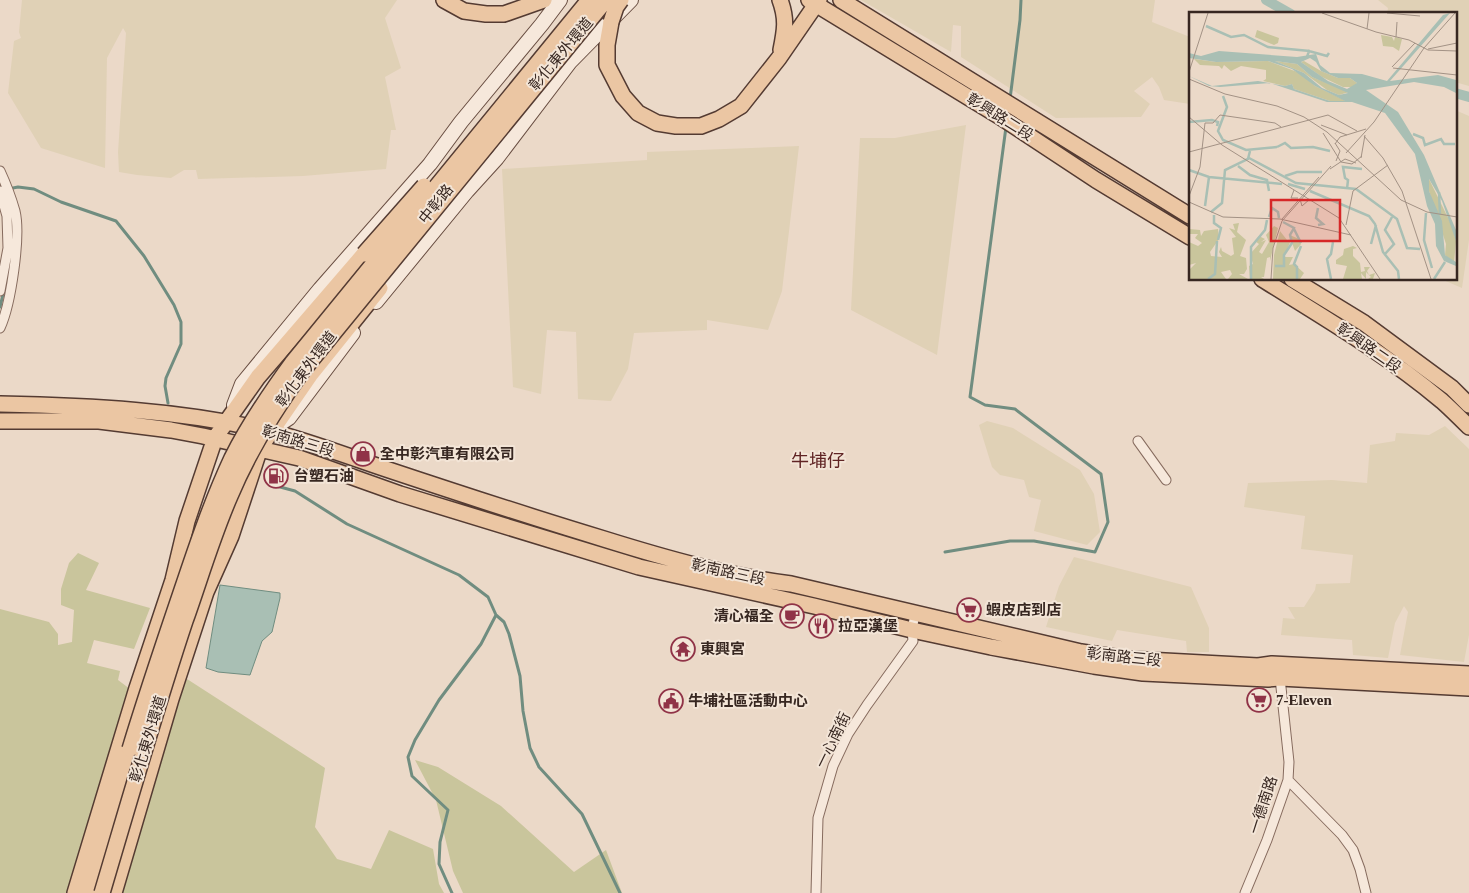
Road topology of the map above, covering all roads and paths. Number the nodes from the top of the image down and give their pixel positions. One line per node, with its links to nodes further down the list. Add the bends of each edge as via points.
1 (444, 0): 2 (main road, via 464,11 504,14)
2 (544, 0)
3 (560, 0): 13 (street, 中彰路)
4 (589, 0): 12 (main road, 彰化東外環道, bridge)
5 (606, 0): 12 (main road, 彰化東外環道, bridge)
6 (621, 0): 11 (main road, bridge, via 609,33 607,65 623,96 638,112 657,123 700,126 719,120 741,106)
7 (631, 0): 14 (street, 中彰路, via 570,62)
8 (780, 0): 11 (main road, via 785,14 785,31)
9 (841, 0): 19 (main road, 彰興路二段)
10 (815, 1): 11 (main road); 20 (main road, 彰興路二段)
11 (778, 58)
12 (497, 121): 28 (main road, bridge, via 448,158 280,350); 30 (main road, bridge, via 467,180 311,374); 43 (main road, 彰化東外環道, bridge, via 293,362 271,392 233,457 204,526 147,692); 44 (main road, 彰化東外環道, bridge, via 304,369 245,463 216,530 160,696)
13 (461, 122): 14 (street); 15 (street, 中彰路)
14 (498, 158): 18 (street, 中彰路)
15 (430, 164): 18 (street); 28 (street, 中彰路, via 242,384)
16 (0, 171): 24 (street, via 15,212 16,250)
17 (0, 191): 23 (street, via 7,216 8,248)
18 (467, 192): 30 (street, 中彰路, via 370,310 289,418)
19 (1189, 215)
20 (1189, 236)
21 (1264, 280): 29 (main road, 彰興路二段, via 1349,333 1442,401)
22 (1294, 280): 26 (main road, 彰興路二段, via 1364,323 1452,388)
23 (0, 291)
24 (0, 328)
25 (0, 404): 28 (main road, 彰南路三段, via 99,408)
26 (1469, 405)
27 (0, 421): 31 (main road, 彰南路三段, via 99,422)
28 (227, 422): 30 (main road, 彰南路三段); 31 (main road)
29 (1469, 427)
30 (270, 432): 33 (main road); 35 (main road, 彰南路三段, via 669,559)
31 (215, 438): 33 (main road, 彰南路三段); 42 (main road, via 187,520 176,566)
32 (1138, 441): 34 (street)
33 (260, 448): 36 (main road, 彰南路三段, via 639,567); 45 (main road, via 174,690)
34 (1166, 480)
35 (915, 614): 36 (street, 一心南街); 37 (main road, 彰南路三段, via 1081,652 1128,659)
36 (912, 630): 39 (main road, 彰南路三段, via 1143,673); 46 (street, 一心南街, via 913,641 848,734 833,766 818,818)
37 (1272, 664): 38 (main road, 彰南路三段); 39 (street, 一德南路)
38 (1469, 674)
39 (1280, 678): 40 (main road, 彰南路三段); 41 (street, 一德南路)
40 (1469, 688)
41 (1288, 780): 47 (street, 一德南路); 48 (street, via 1353,850)
42 (75, 893)
43 (88, 893)
44 (102, 893)
45 (114, 893)
46 (816, 893)
47 (1245, 893)
48 (1366, 893)

